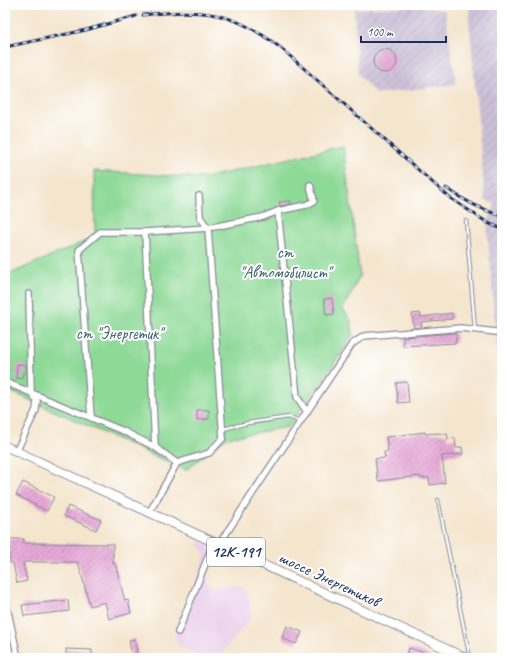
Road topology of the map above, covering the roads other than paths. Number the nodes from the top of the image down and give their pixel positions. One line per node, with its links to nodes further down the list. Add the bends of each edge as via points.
1 (310, 185): 3 (street, via 314,201)
2 (198, 196): 5 (street, via 200,217)
3 (278, 211): 5 (street, via 263,217); 12 (street, via 297,398)
4 (466, 221): 8 (lane)
5 (208, 228): 6 (street); 15 (street)
6 (145, 232): 13 (street, via 100,232 80,250); 17 (street)
7 (28, 294): 11 (street)
8 (475, 330): 9 (street); 12 (street, via 461,328 364,336 352,344)
9 (496, 332)
10 (5, 382): 11 (street)
11 (31, 392): 13 (street); 18 (street, via 37,401 36,410)
12 (307, 412): 14 (street)
13 (91, 417): 17 (street)
14 (300, 422): 15 (lane, via 289,417); 22 (street)
15 (222, 429): 19 (street, via 223,438 209,453)
16 (5, 446): 18 (main road, шоссе Энергетиков / 12К-191)
17 (155, 448): 19 (street)
18 (16, 452): 21 (main road, шоссе Энергетиков / 12К-191)
19 (177, 463): 21 (street)
20 (438, 500): 27 (lane)
21 (148, 513): 22 (main road, шоссе Энергетиков / 12К-191)
22 (217, 543): 24 (street); 26 (main road, шоссе Энергетиков / 12К-191)
23 (5, 598): 25 (street)
24 (178, 632)
25 (18, 658)
26 (466, 658)
27 (470, 658)

